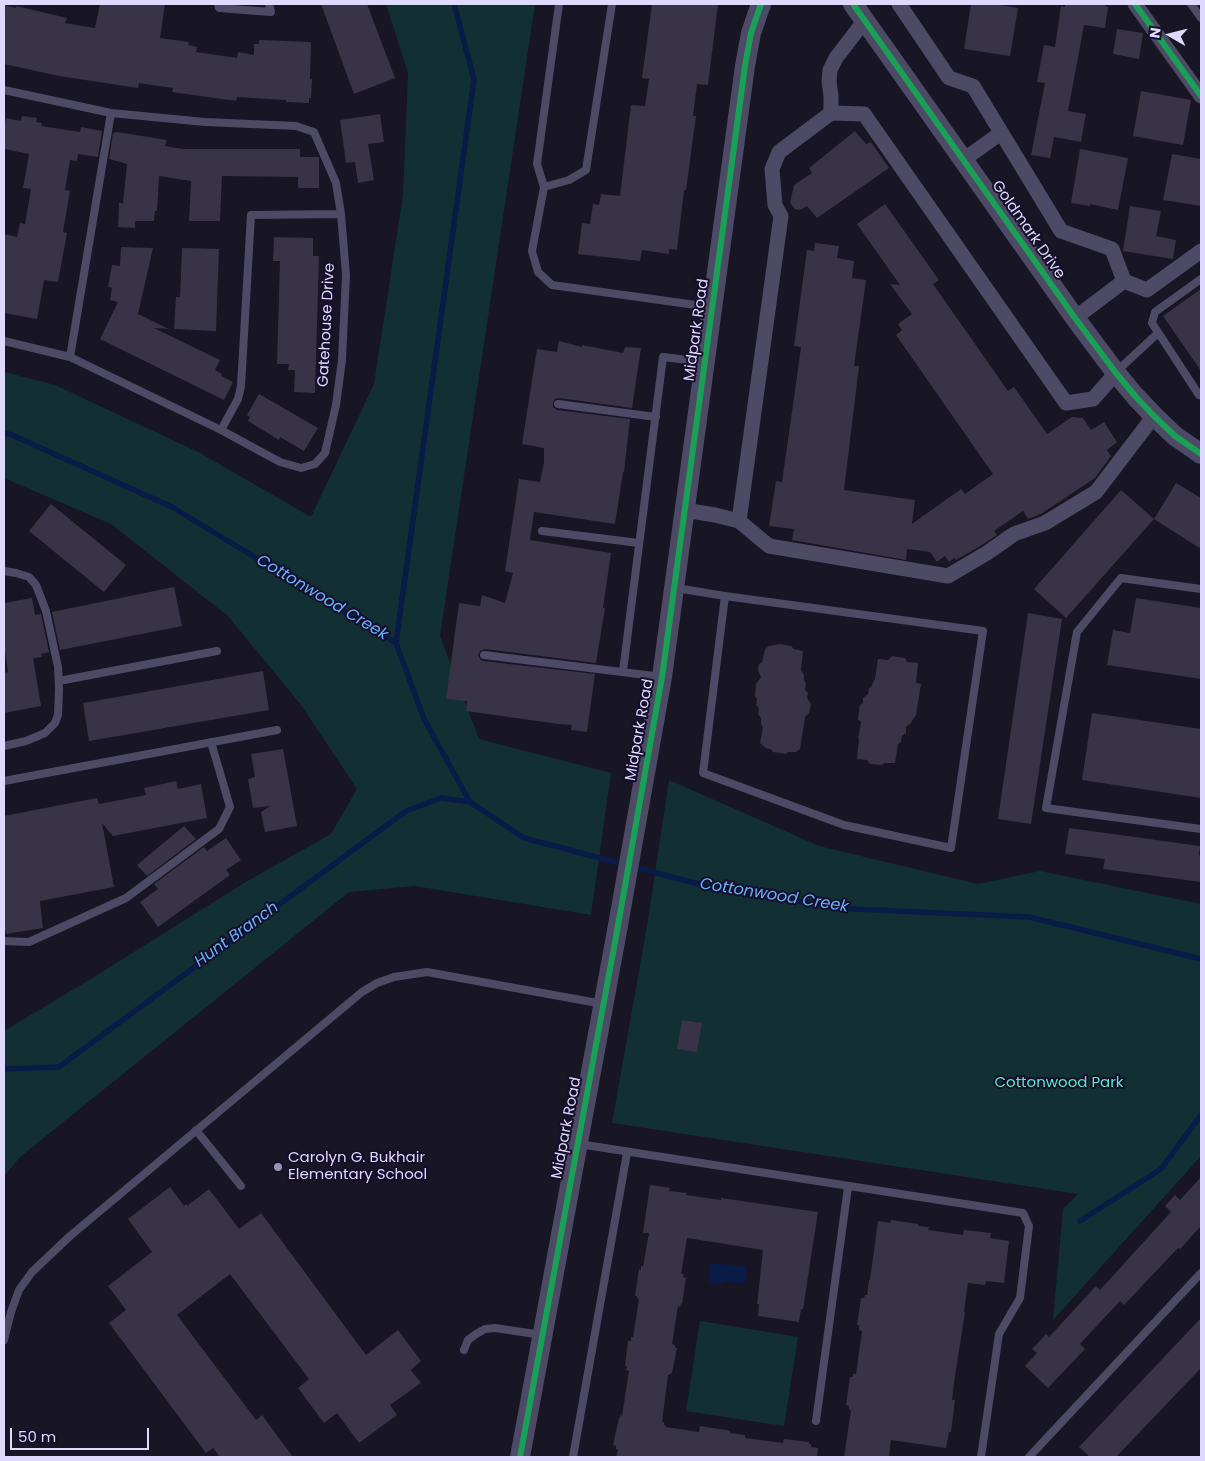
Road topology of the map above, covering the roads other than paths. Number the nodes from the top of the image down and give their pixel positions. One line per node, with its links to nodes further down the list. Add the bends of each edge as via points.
1 (218, 4): 2 (lane, via 219,8 271,12)
2 (269, 4)
3 (559, 4): 18 (lane, via 538,164)
4 (612, 4): 18 (lane, via 586,170 569,180)
5 (761, 4): 23 (street, Midpark Road, via 745,66)
6 (853, 4): 11 (street, Goldmark Drive)
7 (898, 4): 16 (street, via 949,78 973,86)
8 (1135, 4): 13 (street)
9 (1191, 4): 10 (lane)
10 (1201, 18)
11 (865, 20): 15 (street, via 830,70); 17 (street, Goldmark Drive)
12 (4, 90): 14 (lane, Gatehouse Drive)
13 (1201, 96)
14 (111, 113): 19 (lane, Gatehouse Drive, via 296,126 314,132 336,183); 27 (lane)
15 (830, 113): 29 (street, via 864,114 1066,403 1093,399); 37 (street, via 779,152 772,169 775,205 781,216)
16 (1001, 133): 17 (street); 22 (street, via 1060,231 1112,249)
17 (963, 160): 24 (street, Goldmark Drive)
18 (544, 187): 23 (lane, via 532,251 538,272 552,285)
19 (341, 214): 34 (lane, via 251,215 241,386 238,399); 34 (lane, Gatehouse Drive, via 346,275 342,360 325,453 315,464 301,468 280,462)
20 (1201, 251): 22 (street, via 1147,290)
21 (1201, 279): 25 (lane, via 1155,312 1152,323)
22 (1124, 281): 24 (street)
23 (712, 307): 28 (street, Midpark Road)
24 (1075, 318): 29 (street, Goldmark Drive)
25 (1158, 333): 29 (lane); 30 (lane, via 1199,395)
26 (4, 341): 27 (lane, Gatehouse Drive)
27 (70, 357): 34 (lane, Gatehouse Drive)
28 (705, 362): 33 (lane, via 663,357); 36 (street, Midpark Road)
29 (1116, 372): 32 (street, Goldmark Drive)
30 (1201, 393)
31 (558, 404): 33 (lane)
32 (1154, 416): 35 (street, Goldmark Drive); 37 (street, via 1096,492 1045,522 1014,534 948,576 769,546)
33 (656, 417): 39 (lane)
34 (221, 430)
35 (1201, 454)
36 (684, 510): 37 (street); 41 (street, Midpark Road)
37 (739, 521)
38 (542, 531): 39 (lane)
39 (639, 544): 46 (lane)
40 (4, 571): 48 (lane, via 29,577 36,585 46,611)
41 (674, 587): 43 (lane); 47 (street, Midpark Road)
42 (1201, 589): 53 (lane, via 1121,578 1077,632 1046,808)
43 (725, 596): 43 (lane, via 983,632 950,848 844,825 703,773)
44 (217, 651): 48 (lane)
45 (484, 654): 46 (lane)
46 (622, 671): 47 (lane)
47 (662, 677): 55 (street, Midpark Road)
48 (58, 681): 51 (lane, via 55,723 45,733)
49 (277, 730): 50 (lane)
50 (211, 742): 52 (lane); 54 (lane, via 230,807 219,829 126,898 29,942)
51 (4, 746)
52 (4, 781)
53 (1201, 829)
54 (4, 941)
55 (603, 1004): 56 (lane, via 427,972 394,977 362,992); 57 (street, Midpark Road)
56 (196, 1130): 59 (lane); 63 (lane, via 32,1272 19,1290)
57 (577, 1144): 58 (lane); 62 (street, Midpark Road)
58 (627, 1152): 60 (lane); 67 (lane)
59 (241, 1186)
60 (848, 1187): 65 (lane); 68 (lane, via 1023,1214 1030,1226 1020,1298 999,1334)
61 (1201, 1273): 69 (lane)
62 (542, 1335): 64 (lane, via 495,1328 476,1334 468,1340); 66 (street, Midpark Road)
63 (4, 1340)
64 (464, 1350)
65 (816, 1421)
66 (520, 1457)
67 (573, 1457)
68 (981, 1457)
69 (1029, 1457)

